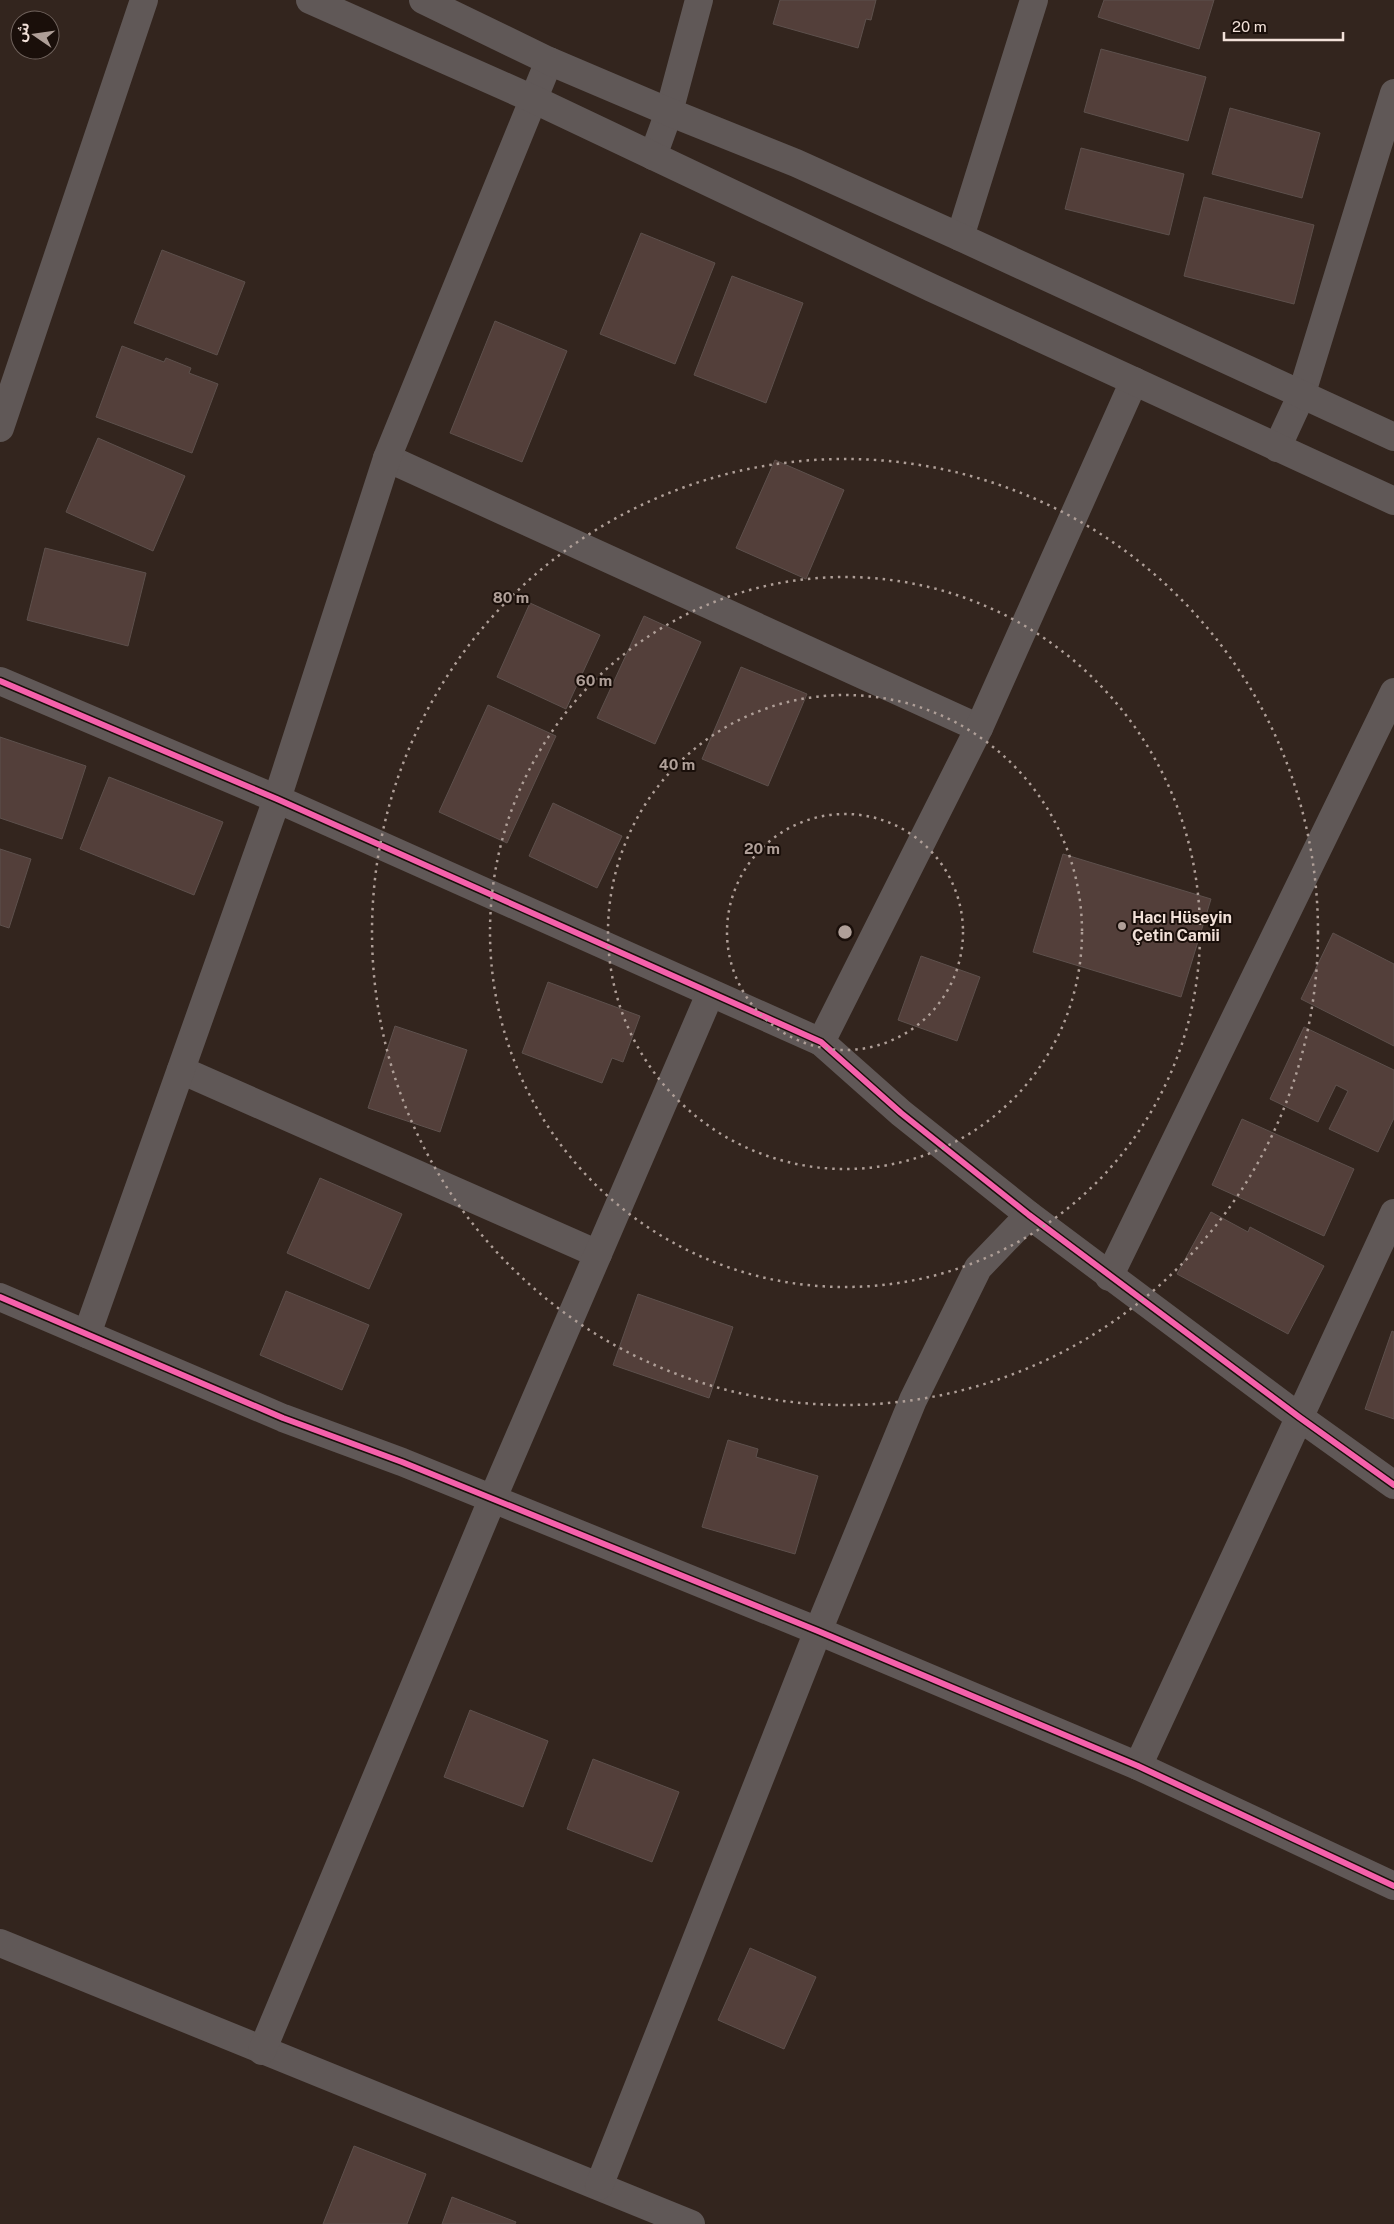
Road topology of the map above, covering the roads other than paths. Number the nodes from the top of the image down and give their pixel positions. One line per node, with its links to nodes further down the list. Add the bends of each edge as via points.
1 (144, 0): 14 (street)
2 (310, 0): 8 (street)
3 (423, 0): 6 (street)
4 (699, 0): 9 (street)
5 (1034, 0): 11 (street)
6 (549, 61): 8 (street); 9 (street)
7 (1394, 93): 13 (street)
8 (533, 99): 10 (street); 17 (street)
9 (669, 112): 10 (street); 11 (street, via 796,163)
10 (653, 156): 12 (street)
11 (960, 237): 13 (street)
12 (1134, 381): 16 (street); 21 (street)
13 (1300, 396): 15 (street); 16 (street)
14 (0, 428)
15 (1394, 437)
16 (1276, 448): 18 (street)
17 (387, 458): 21 (street); 22 (street)
18 (1394, 502)
19 (0, 681): 22 (street)
20 (1394, 692): 29 (street)
21 (979, 728): 24 (street)
22 (277, 799): 23 (street); 25 (street)
23 (710, 994): 24 (street); 28 (street)
24 (821, 1042): 27 (street, via 901,1113)
25 (181, 1070): 28 (street); 31 (street)
26 (1394, 1213): 32 (street)
27 (1029, 1215): 29 (street); 35 (street, via 978,1268 913,1400)
28 (598, 1254): 34 (street)
29 (1109, 1277): 32 (street)
30 (0, 1297): 31 (street)
31 (87, 1334): 34 (street, via 283,1418 402,1462)
32 (1298, 1417): 33 (street); 36 (street)
33 (1394, 1485)
34 (492, 1500): 35 (street); 39 (street)
35 (818, 1631): 36 (street); 40 (street)
36 (1138, 1766): 37 (street)
37 (1394, 1886)
38 (0, 1943): 39 (street)
39 (262, 2050): 40 (street)
40 (599, 2186): 41 (street)
41 (691, 2224)

